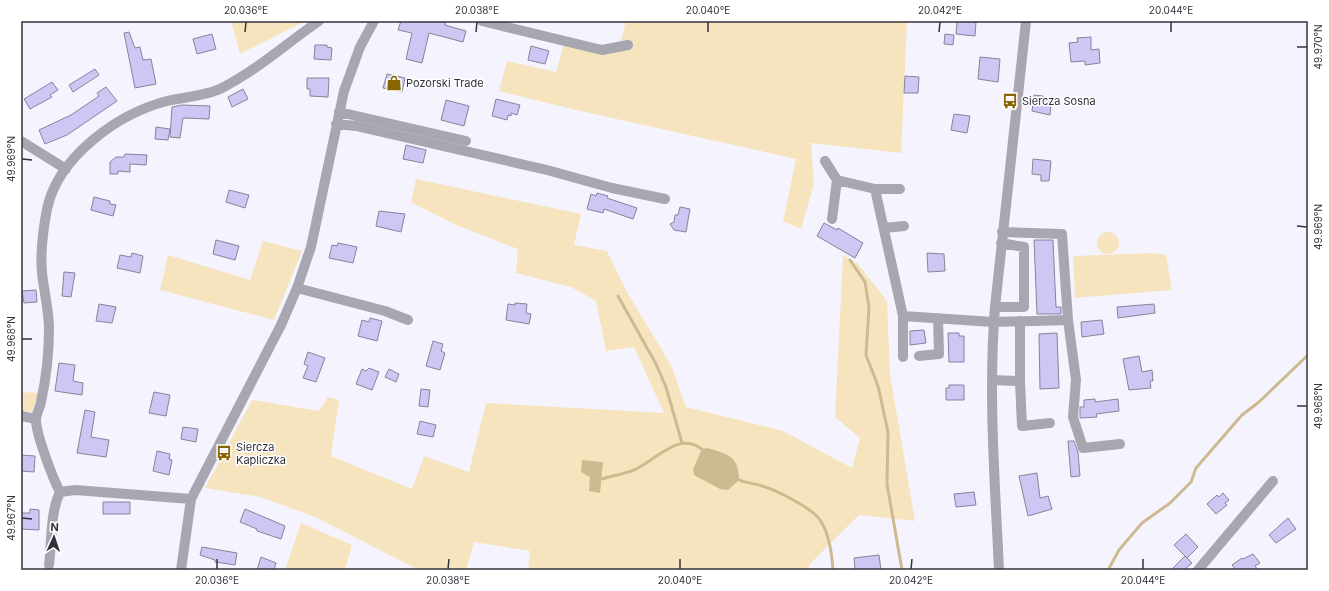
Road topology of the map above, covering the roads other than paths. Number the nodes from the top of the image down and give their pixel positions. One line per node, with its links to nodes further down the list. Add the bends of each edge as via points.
1 (319, 21): 11 (street, via 221,89 165,102 119,121 96,138)
2 (374, 21): 6 (street, via 360,47)
3 (482, 21): 5 (street, via 602,50)
4 (1026, 21): 19 (street)
5 (628, 45)
6 (339, 112): 7 (street); 9 (street)
7 (336, 124): 15 (street, via 356,126); 21 (street, via 311,247)
8 (21, 141): 11 (street)
9 (466, 141)
10 (825, 161): 12 (street)
11 (66, 169): 36 (street, via 51,195 45,222 42,273 49,314 49,332 41,403)
12 (837, 180): 13 (street); 16 (street)
13 (875, 189): 14 (street); 18 (street)
14 (900, 189)
15 (666, 199)
16 (832, 219)
17 (904, 226): 18 (street)
18 (884, 228): 25 (street)
19 (1002, 232): 20 (street); 28 (street, via 1062,234)
20 (1001, 243): 23 (street); 23 (street, via 1024,247 1024,307)
21 (297, 288): 22 (street); 41 (street, via 281,325)
22 (359, 304): 24 (street); 27 (street)
23 (995, 307): 30 (street)
24 (396, 310)
25 (903, 316): 26 (street); 32 (street)
26 (938, 318): 30 (street); 31 (street, via 939,354)
27 (408, 320)
28 (1068, 320): 29 (street); 38 (street, via 1076,380 1073,416 1082,448)
29 (1020, 321): 30 (street); 34 (street)
30 (993, 322): 33 (street)
31 (919, 356)
32 (903, 357)
33 (992, 380): 34 (street); 44 (street)
34 (1020, 381): 37 (street, via 1022,426)
35 (21, 416): 36 (street)
36 (36, 419): 40 (street)
37 (1050, 423)
38 (1120, 444)
39 (1273, 481): 45 (street)
40 (60, 492): 41 (street, via 75,490); 42 (street, via 54,512)
41 (191, 500): 43 (street)
42 (49, 564)
43 (181, 570)
44 (999, 570)
45 (1198, 570)

